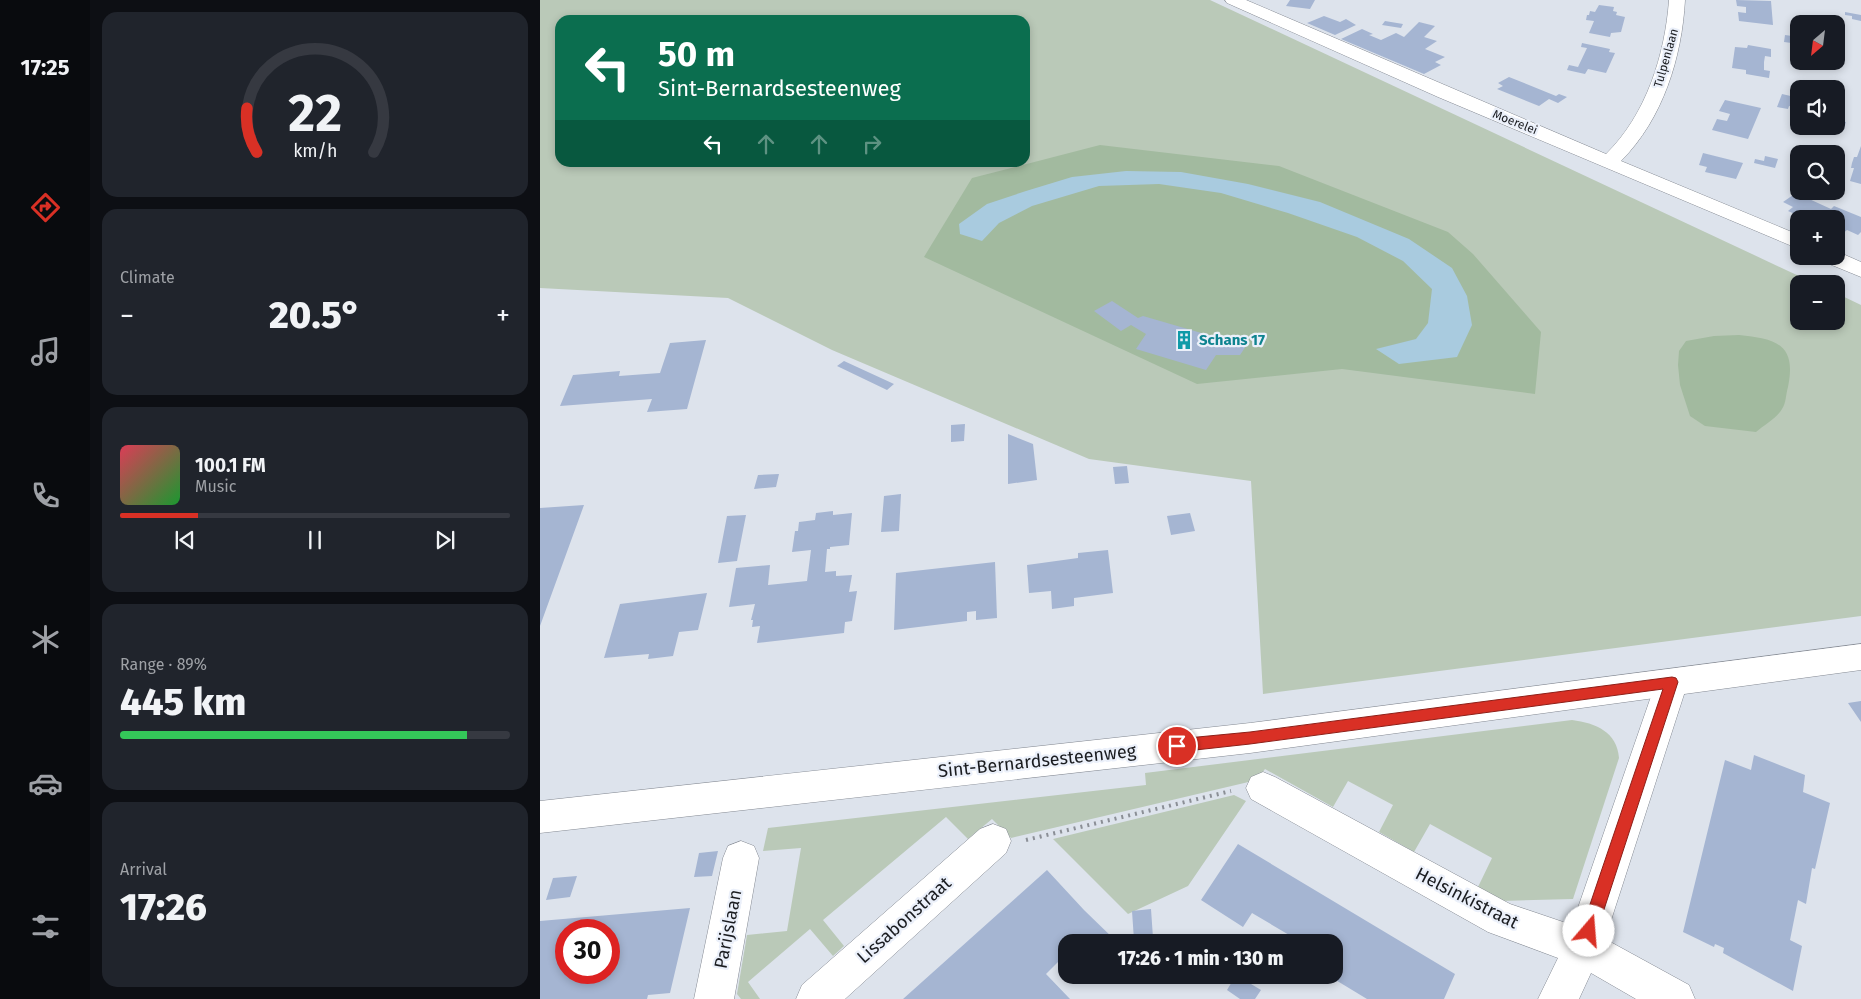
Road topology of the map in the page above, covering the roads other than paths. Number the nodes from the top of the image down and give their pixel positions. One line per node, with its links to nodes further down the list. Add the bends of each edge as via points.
1 (1233, 0): 3 (street, Moerelei, via 1378,66)
2 (1677, 0): 3 (street, Tulpenlaan, via 1675,27 1658,89 1632,137)
3 (1610, 162): 4 (street, Moerelei)
4 (1790, 239)
5 (1845, 263): 6 (street)
6 (1861, 270)
7 (1861, 657): 8 (street, Sint-Bernardsesteenweg)
8 (1672, 682): 10 (street, Sint-Bernardsesteenweg, via 1250,738); 13 (street)
9 (1263, 788): 13 (street, Helsinkistraat, via 1501,919)
10 (540, 817)
11 (993, 841): 15 (street, Lissabonstraat)
12 (741, 858): 14 (street, Parijslaan)
13 (1583, 948): 16 (street); 17 (street, Helsinkistraat)
14 (714, 999)
15 (816, 999)
16 (1558, 999)
17 (1675, 999)

